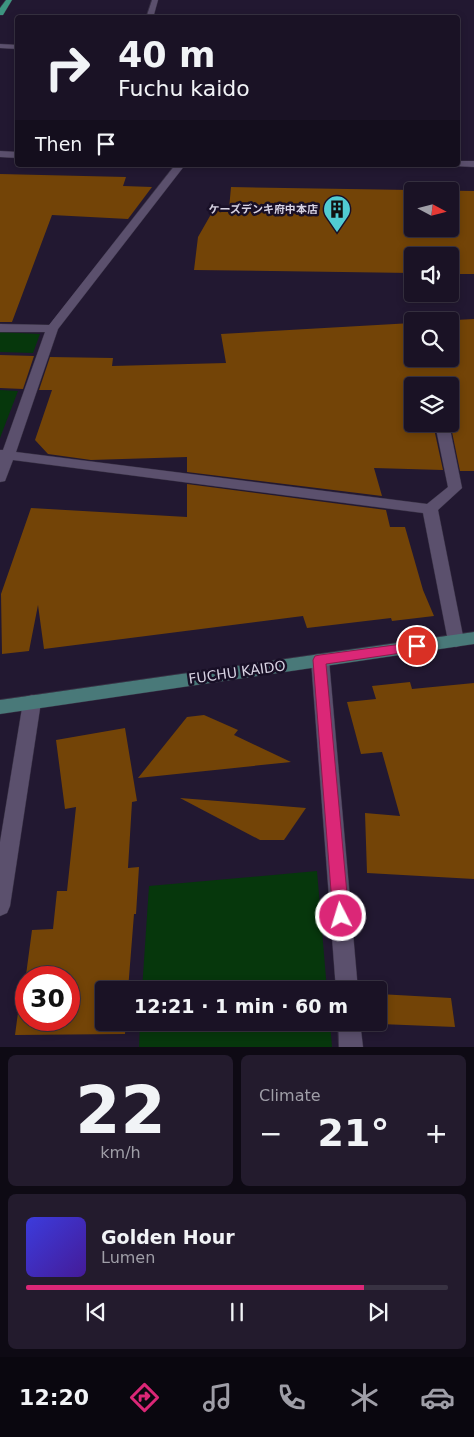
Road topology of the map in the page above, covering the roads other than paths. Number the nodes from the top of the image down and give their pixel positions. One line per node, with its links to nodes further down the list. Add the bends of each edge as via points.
1 (9, 0): 3 (highway)
2 (155, 0): 4 (street)
3 (0, 13)
4 (150, 15)
5 (0, 46): 6 (street)
6 (15, 47)
7 (0, 154): 8 (street)
8 (15, 155)
9 (460, 164): 10 (street)
10 (474, 164)
11 (178, 167): 13 (street)
12 (0, 328): 13 (street)
13 (52, 329): 15 (street)
14 (444, 432): 17 (street, via 455,488)
15 (4, 454): 16 (street); 17 (street)
16 (0, 478)
17 (430, 509): 19 (street)
18 (474, 638): 19 (main road, FUCHU KAIDO)
19 (456, 641): 20 (main road, FUCHU KAIDO)
20 (320, 660): 21 (main road, FUCHU KAIDO); 24 (street)
21 (32, 702): 22 (main road, FUCHU KAIDO); 23 (street)
22 (0, 707)
23 (0, 906)
24 (346, 981)
25 (350, 1031): 26 (street)
26 (351, 1047)

